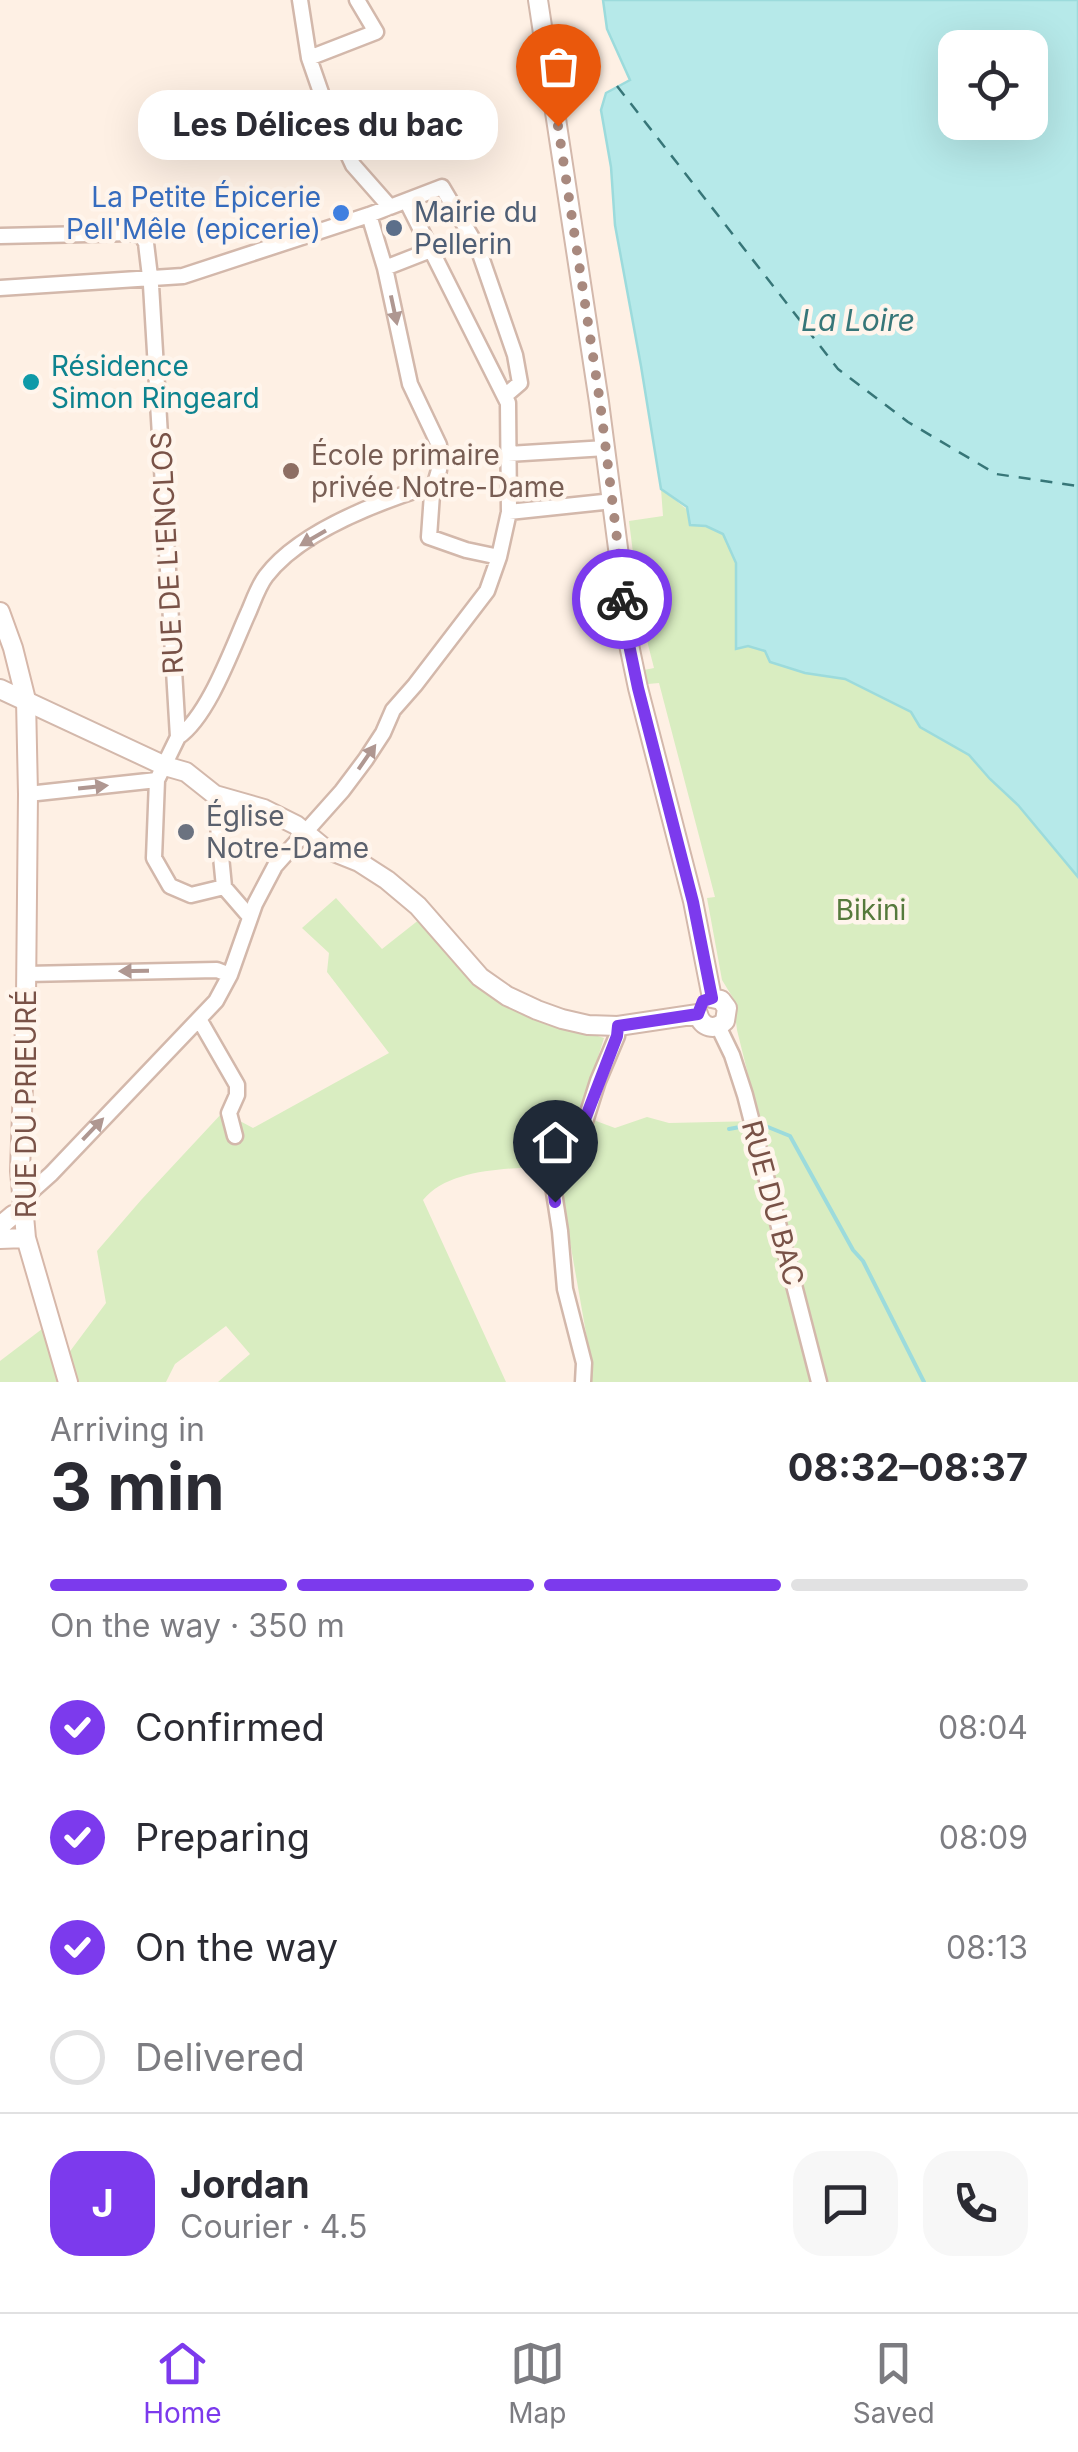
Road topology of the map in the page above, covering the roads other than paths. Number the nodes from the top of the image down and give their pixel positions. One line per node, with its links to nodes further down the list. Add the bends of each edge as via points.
1 (300, 0): 4 (street)
2 (357, 0): 4 (street, via 376,32)
3 (538, 2): 14 (street)
4 (309, 58): 6 (street, via 353,165)
5 (407, 202): 6 (street); 9 (street); 13 (street, via 442,187 478,248 515,355 520,383)
6 (390, 207): 7 (street)
7 (369, 216): 10 (street); 11 (street, via 183,276)
8 (0, 236): 11 (street, RUE DE L'ENCLOS, via 133,233 146,243)
9 (431, 250): 10 (street); 13 (street)
10 (385, 268): 16 (street, one-way to 16, via 410,384 439,445)
11 (150, 278): 12 (street); 23 (street, RUE DE L'ENCLOS)
12 (0, 288)
13 (506, 395): 15 (street)
14 (606, 448): 15 (street); 17 (street)
15 (507, 454): 18 (street)
16 (432, 494): 19 (street, via 429,537); 23 (street, one-way to 23, via 420,489 348,518 296,548 266,576 211,696)
17 (613, 501): 18 (street); 32 (street, via 623,616)
18 (509, 512): 19 (street)
19 (499, 557): 27 (street, one-way to 19, via 366,760 393,710 486,592)
20 (0, 612): 22 (street, RUE DU PRIEURÉ)
21 (0, 689): 22 (street)
22 (26, 700): 24 (street); 25 (street, RUE DU PRIEURÉ)
23 (178, 738): 24 (street)
24 (161, 773): 25 (street, one-way to 24); 26 (street, via 186,772); 28 (street, via 154,858 170,886 191,896)
25 (28, 794): 30 (street, RUE DU PRIEURÉ)
26 (215, 795): 27 (street, via 264,808); 28 (street)
27 (304, 831): 29 (street, via 275,866); 35 (street, via 387,880 480,977 507,996 562,1020)
28 (224, 887): 29 (street)
29 (250, 918): 31 (street)
30 (26, 974): 31 (street, one-way to 30); 38 (street, RUE DU PRIEURÉ)
31 (230, 975): 34 (street)
32 (712, 998): 33 (street); 36 (street, via 726,1008)
33 (698, 1014): 35 (street); 36 (street, via 705,1025)
34 (200, 1019): 37 (street, via 237,1084 230,1112); 38 (street, one-way to 34, via 51,1174)
35 (618, 1026): 44 (street, via 584,1122 551,1173)
36 (718, 1026): 45 (street, RUE DU BAC, via 736,1066)
37 (235, 1136)
38 (22, 1193): 39 (street, RUE DU PRIEURÉ)
39 (23, 1214): 40 (street); 41 (street, RUE DU PRIEURÉ)
40 (0, 1226)
41 (26, 1238): 42 (street); 43 (street, RUE DU PRIEURÉ)
42 (0, 1239)
43 (68, 1382)
44 (583, 1382)
45 (819, 1382)

